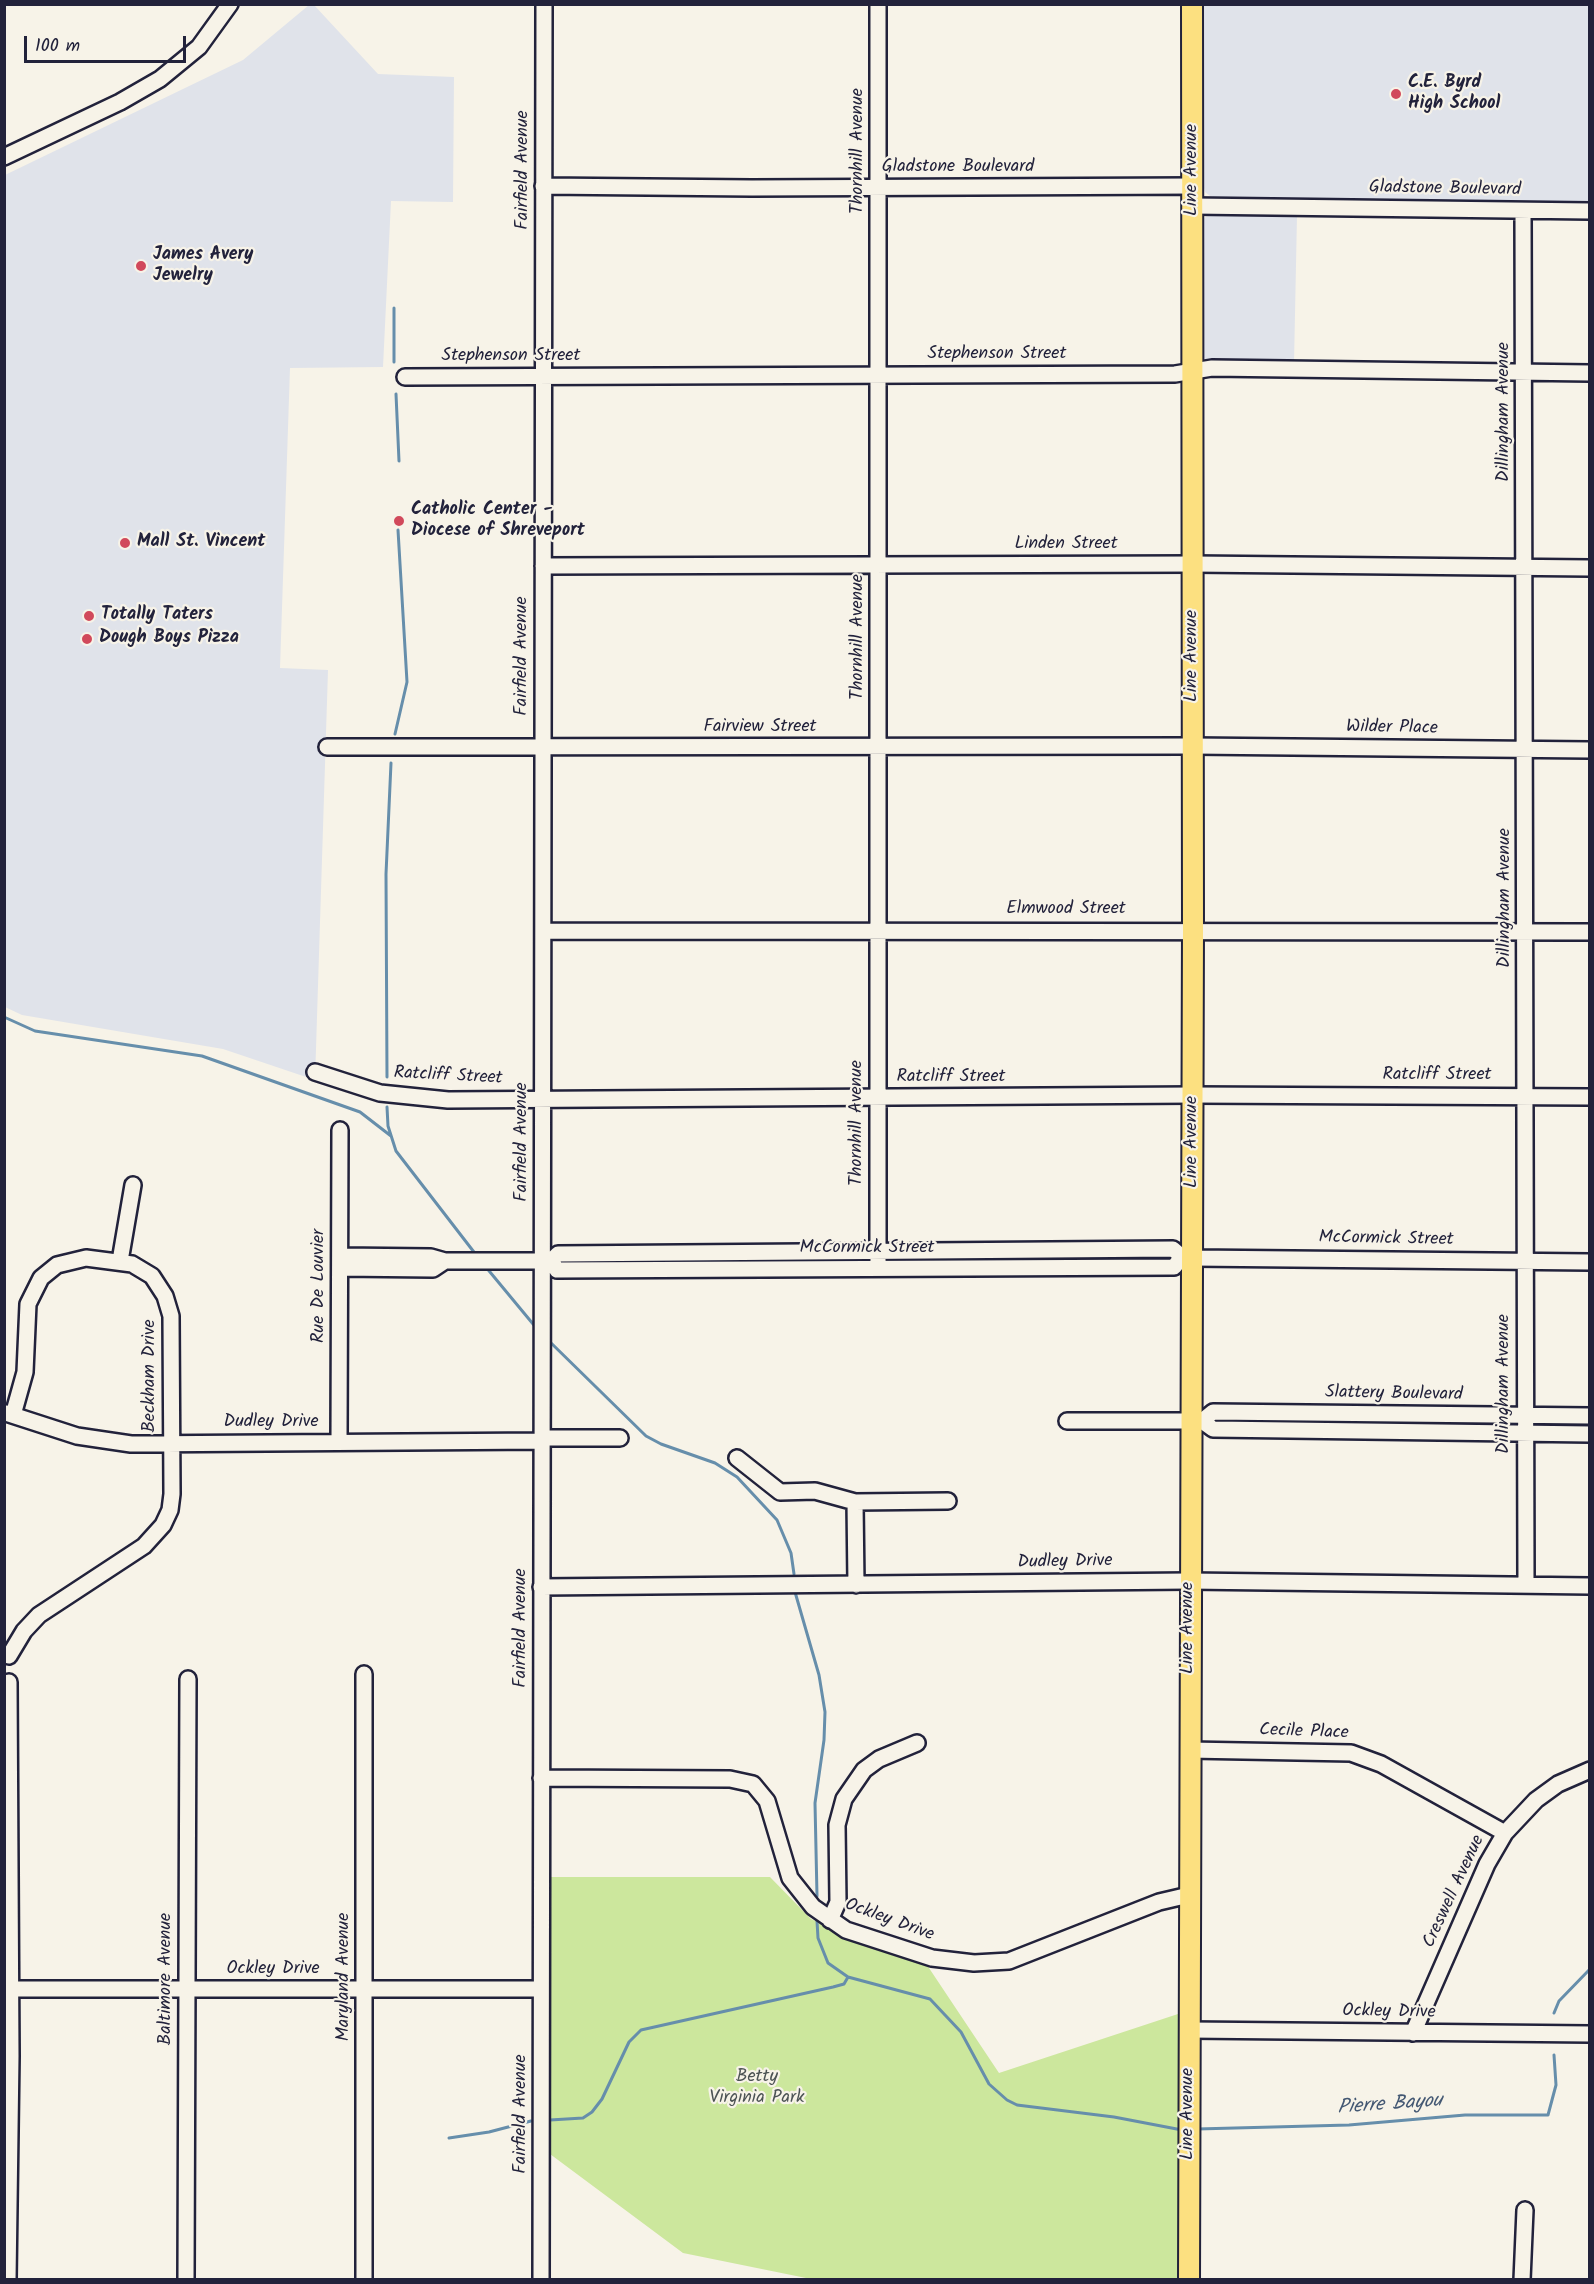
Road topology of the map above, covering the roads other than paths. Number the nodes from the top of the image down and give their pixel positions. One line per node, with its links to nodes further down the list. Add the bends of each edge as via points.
1 (230, 4): 5 (street, via 199,47 160,80)
2 (544, 4): 6 (street, Fairfield Avenue)
3 (878, 4): 7 (street, Thornhill Avenue)
4 (1192, 4): 8 (main road, Line Avenue)
5 (4, 157)
6 (543, 186): 7 (street, Gladstone Boulevard); 14 (street, Fairfield Avenue)
7 (879, 187): 8 (street, Gladstone Boulevard); 15 (street, Thornhill Avenue)
8 (1193, 196): 9 (street, Gladstone Boulevard); 11 (main road, Line Avenue)
9 (1523, 211): 10 (street, Gladstone Boulevard); 12 (street, Dillingham Avenue)
10 (1590, 211)
11 (1193, 371): 12 (street, Stephenson Street, via 1212,368); 15 (street, Stephenson Street); 17 (main road, Line Avenue)
12 (1524, 372): 13 (street, Stephenson Street); 20 (street, Dillingham Avenue)
13 (1590, 373)
14 (543, 376): 15 (street, Stephenson Street); 16 (street, Stephenson Street); 19 (street, Fairfield Avenue)
15 (878, 376): 18 (street, Thornhill Avenue)
16 (405, 377)
17 (1193, 564): 18 (street, Linden Street); 20 (street, Linden Street); 22 (main road, Line Avenue)
18 (878, 565): 19 (street, Linden Street); 25 (street, Thornhill Avenue)
19 (543, 566): 24 (street, Fairfield Avenue)
20 (1524, 568): 21 (street, Linden Street); 26 (street, Dillingham Avenue)
21 (1590, 568)
22 (1193, 746): 25 (street, Fairview Street); 26 (street, Wilder Place); 28 (main road, Line Avenue)
23 (327, 747): 24 (street, Fairview Street)
24 (543, 748): 25 (street, Fairview Street); 29 (street, Fairfield Avenue)
25 (879, 748): 30 (street, Thornhill Avenue)
26 (1525, 750): 27 (street, Wilder Place); 31 (street, Dillingham Avenue)
27 (1590, 750)
28 (1193, 929): 30 (street, Elmwood Street); 31 (street, Elmwood Street); 34 (main road, Line Avenue)
29 (543, 930): 30 (street, Elmwood Street); 38 (street, Fairfield Avenue)
30 (877, 930): 37 (street, Thornhill Avenue)
31 (1525, 932): 32 (street, Elmwood Street); 35 (street, Dillingham Avenue)
32 (1590, 932)
33 (315, 1072): 38 (street, Ratcliff Street, via 347,1084 406,1097)
34 (1193, 1095): 35 (street, Ratcliff Street); 37 (street, Ratcliff Street); 44 (main road, Line Avenue)
35 (1525, 1096): 36 (street, Ratcliff Street); 47 (street, Dillingham Avenue)
36 (1590, 1096)
37 (877, 1098): 38 (street, Ratcliff Street); 42 (street, Thornhill Avenue)
38 (543, 1100): 46 (street, Fairfield Avenue)
39 (339, 1130): 48 (street, Rue De Louvier)
40 (133, 1185): 45 (street)
41 (1036, 1250): 42 (street, McCormick Street); 44 (street, McCormick Street, via 1173,1249); 51 (street)
42 (878, 1252): 43 (street, McCormick Street); 50 (street, Thornhill Avenue)
43 (706, 1253): 46 (street, McCormick Street, via 558,1254); 52 (street)
44 (1187, 1257): 47 (street, McCormick Street); 51 (street, McCormick Street, via 1174,1267); 57 (main road, Line Avenue)
45 (120, 1261): 53 (street, Beckham Drive, via 71,1260 51,1269 34,1288 27,1312 25,1372); 63 (street, Beckham Drive, via 138,1266 152,1276 168,1302)
46 (547, 1261): 48 (street, via 445,1261 431,1257); 52 (street, McCormick Street, via 557,1270); 61 (street, Fairfield Avenue, via 542,1319)
47 (1524, 1261): 49 (street, McCormick Street); 54 (street, Dillingham Avenue)
48 (339, 1262): 62 (street, Rue De Louvier)
49 (1590, 1262)
50 (878, 1268): 51 (street, McCormick Street); 52 (street, McCormick Street)
51 (1036, 1268)
52 (706, 1269)
53 (9, 1414): 63 (street, Dudley Drive, via 88,1438)
54 (1526, 1416): 55 (street, Slattery Boulevard); 57 (street, Slattery Boulevard, via 1213,1412); 58 (street, Dillingham Avenue)
55 (1590, 1416)
56 (1067, 1421): 57 (street, Slattery Boulevard)
57 (1197, 1421): 58 (street, Slattery Boulevard, via 1213,1429); 67 (main road, Line Avenue)
58 (1526, 1434): 59 (street, Slattery Boulevard); 69 (street, Dillingham Avenue)
59 (1590, 1434)
60 (620, 1438): 61 (street, Dudley Drive)
61 (542, 1439): 62 (street, Dudley Drive); 71 (street, Fairfield Avenue)
62 (339, 1442): 63 (street, Dudley Drive)
63 (171, 1444): 72 (street, Beckham Drive, via 170,1510 154,1538 39,1615)
64 (737, 1458): 66 (street, via 780,1492 815,1491)
65 (948, 1501): 66 (street)
66 (855, 1502): 68 (street)
67 (1190, 1581): 68 (street, Dudley Drive); 69 (street, Dudley Drive); 77 (main road, Line Avenue)
68 (856, 1585): 71 (street, Dudley Drive)
69 (1526, 1585): 70 (street, Dudley Drive)
70 (1590, 1586)
71 (541, 1587): 79 (street, Fairfield Avenue)
72 (9, 1656)
73 (364, 1674): 86 (street, Maryland Avenue)
74 (188, 1678): 84 (street, Baltimore Avenue)
75 (9, 1682): 83 (street)
76 (917, 1743): 82 (street, via 864,1770 844,1799 837,1825 838,1902)
77 (1189, 1750): 80 (street, Cecile Place, via 1350,1753 1381,1764); 81 (main road, Line Avenue)
78 (1590, 1770): 80 (street, Creswell Avenue, via 1558,1784 1536,1800)
79 (541, 1778): 82 (street, Ockley Drive, via 730,1779 753,1784 767,1801 790,1878 805,1899); 85 (street, Fairfield Avenue)
80 (1505, 1833): 88 (street, Creswell Avenue, via 1487,1864)
81 (1189, 1896): 82 (street, Ockley Drive, via 1159,1902 999,1963 932,1958 888,1946); 87 (main road, Line Avenue)
82 (830, 1920)
83 (8, 1989): 84 (street, Ockley Drive); 91 (street)
84 (187, 1989): 86 (street, Ockley Drive); 92 (street, Baltimore Avenue)
85 (541, 1989): 86 (street, Ockley Drive); 94 (street, Fairfield Avenue)
86 (365, 1990): 93 (street, Maryland Avenue)
87 (1189, 2030): 88 (street, Ockley Drive); 95 (main road, Line Avenue)
88 (1413, 2033): 89 (street, Ockley Drive)
89 (1590, 2034)
90 (1525, 2210): 96 (street)
91 (8, 2280)
92 (186, 2280)
93 (364, 2280)
94 (541, 2280)
95 (1189, 2280)
96 (1522, 2280)

